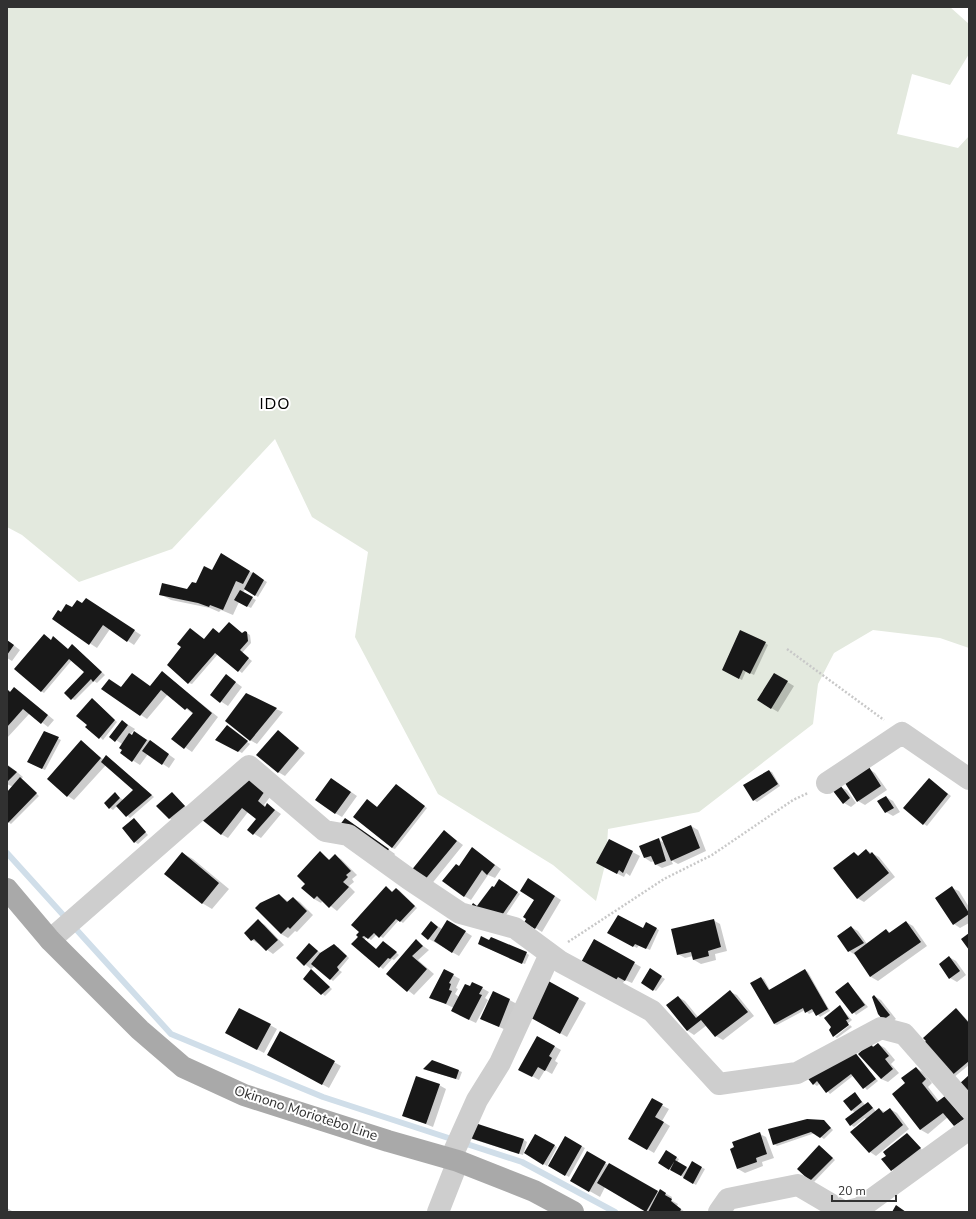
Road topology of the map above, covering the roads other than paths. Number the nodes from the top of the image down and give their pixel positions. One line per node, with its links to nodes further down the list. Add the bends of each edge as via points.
1 (969, 779): 2 (street, via 902,733)
2 (827, 784)
3 (7, 889): 4 (main road, Okinono Moriotebo Line)
4 (50, 940): 5 (street, via 249,766 324,831 348,835 409,880 460,913 516,928); 8 (main road, Okinono Moriotebo Line, via 140,1030 183,1066 244,1095)
5 (550, 954): 6 (street, via 652,1011 719,1084 797,1073 881,1028 904,1034); 8 (street, via 500,1063 476,1100)
6 (969, 1108)
7 (969, 1129): 11 (street, via 860,1208 844,1212 798,1185 728,1199)
8 (455, 1159): 9 (street); 10 (main road, Okinono Moriotebo Line, via 534,1191)
9 (438, 1212)
10 (573, 1212)
11 (720, 1212)

